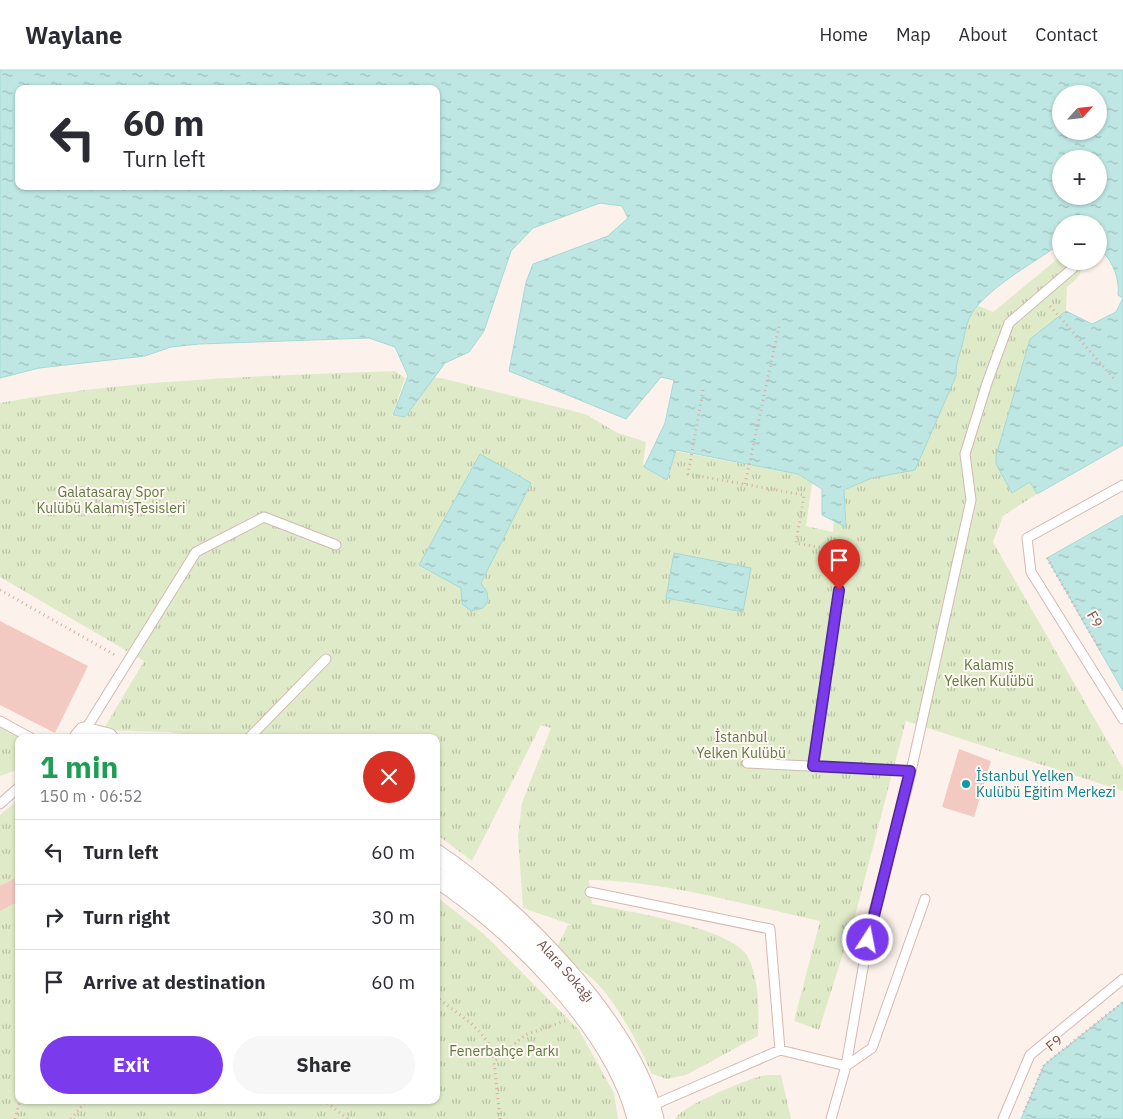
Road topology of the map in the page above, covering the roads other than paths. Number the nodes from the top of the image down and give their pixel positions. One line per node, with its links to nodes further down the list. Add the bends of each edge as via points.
1 (1071, 270): 13 (lane, via 1009,323 987,383 965,454 971,500)
2 (1123, 485): 6 (lane, via 1027,538 1032,572)
3 (336, 545): 9 (lane, via 264,517 196,552)
4 (839, 590): 12 (lane)
5 (326, 659): 10 (lane)
6 (1123, 719)
7 (0, 720): 8 (lane)
8 (24, 734)
9 (83, 734)
10 (253, 734)
11 (747, 762): 12 (lane)
12 (813, 766): 13 (lane)
13 (910, 771): 22 (lane, via 871,922)
14 (15, 791): 15 (lane)
15 (0, 804)
16 (440, 857): 23 (street, Alara Sokağı, via 492,896 528,930 596,1007 629,1057 646,1090)
17 (440, 880): 24 (street, via 498,925 559,987 619,1070)
18 (590, 892): 21 (lane, via 770,929)
19 (925, 899): 22 (lane, via 872,1048)
20 (1123, 979): 26 (lane, via 1030,1055)
21 (780, 1050): 22 (lane); 23 (lane)
22 (846, 1066): 25 (lane)
23 (653, 1113)
24 (637, 1119)
25 (831, 1119)
26 (1003, 1119)

